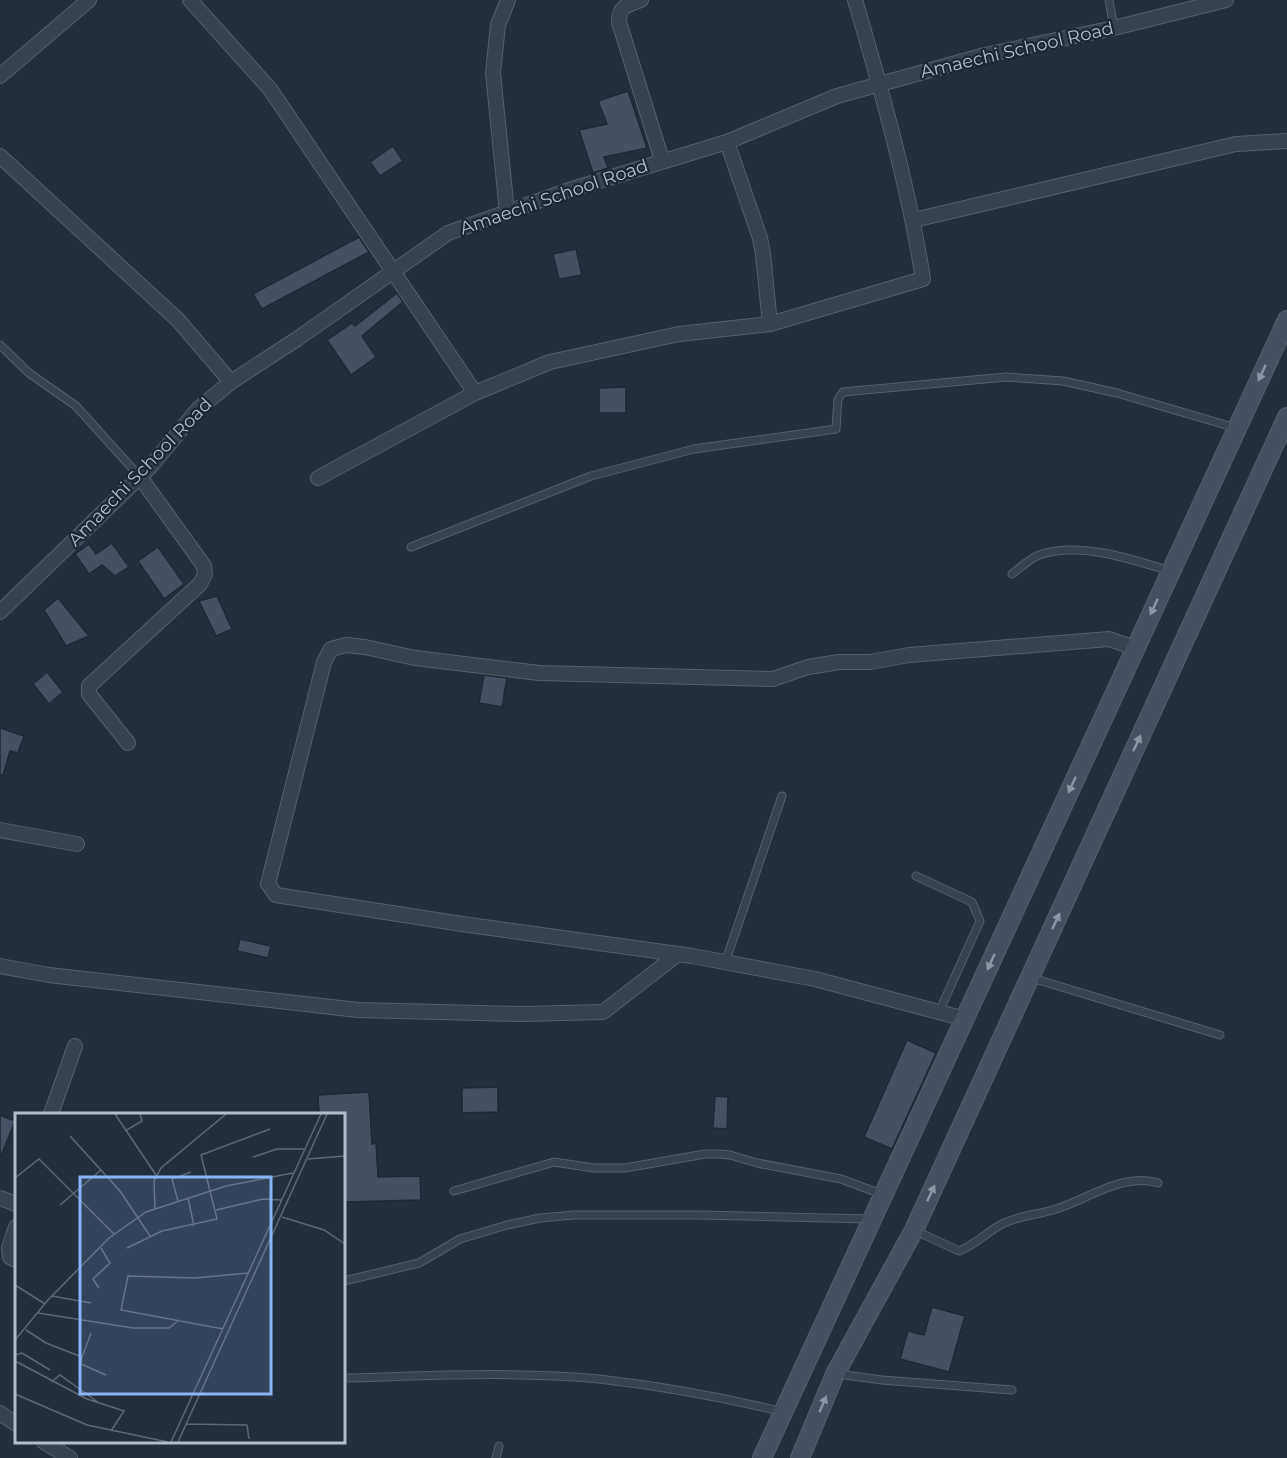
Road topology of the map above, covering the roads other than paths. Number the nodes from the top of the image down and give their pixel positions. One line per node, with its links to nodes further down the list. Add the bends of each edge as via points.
1 (89, 0): 9 (street)
2 (190, 0): 17 (street, via 270,89)
3 (508, 0): 15 (street, via 498,25 493,74)
4 (641, 0): 14 (street, via 622,7 619,22)
5 (855, 0): 10 (street)
6 (1109, 0): 8 (lane)
7 (1227, 0): 8 (street, Amaechi School Road)
8 (1114, 28): 10 (street, Amaechi School Road, via 985,55)
9 (0, 76)
10 (880, 84): 12 (street, Amaechi School Road, via 837,96); 16 (street)
11 (1287, 141): 16 (street, via 1236,144)
12 (727, 142): 14 (street, Amaechi School Road); 19 (street, via 760,238)
13 (0, 156): 21 (street, via 178,320)
14 (662, 160): 15 (street, Amaechi School Road)
15 (507, 212): 17 (street, Amaechi School Road, via 448,233)
16 (914, 220): 19 (street, via 923,279)
17 (393, 270): 21 (street, Amaechi School Road); 22 (street)
18 (1287, 320): 24 (main road, one-way to 24)
19 (770, 324): 22 (street, via 679,334 550,363)
20 (0, 345): 25 (lane, via 29,373 76,406)
21 (231, 382): 25 (street, Amaechi School Road, via 198,409)
22 (475, 393): 26 (street)
23 (1287, 417): 40 (main road, one-way to 23)
24 (1237, 428): 27 (lane, via 1063,381 1006,377 843,392 838,399 836,429 693,449 591,476); 28 (main road)
25 (140, 477): 30 (street, Amaechi School Road); 32 (street, via 204,566 205,574 200,584 89,686 89,694)
26 (318, 478)
27 (411, 547)
28 (1170, 571): 29 (lane, via 1123,557 1062,550 1037,556); 31 (main road, one-way to 31)
29 (1012, 574)
30 (0, 612)
31 (1135, 648): 37 (street, via 1109,639 909,654 808,667 773,679 539,673 415,658 356,646 331,649 324,662 268,884 276,895); 42 (main road, one-way to 42)
32 (128, 743)
33 (782, 796): 38 (lane)
34 (0, 830): 35 (street)
35 (77, 844)
36 (916, 876): 41 (lane, via 972,902 980,921)
37 (678, 954): 38 (street); 39 (street, via 603,1012 521,1014 358,1010)
38 (725, 963): 41 (street, via 815,979)
39 (0, 966)
40 (1030, 977): 43 (lane); 53 (main road, one-way to 40)
41 (939, 1012): 42 (street)
42 (965, 1019): 48 (main road)
43 (1220, 1035)
44 (75, 1046): 45 (street)
45 (51, 1113)
46 (1158, 1183): 53 (lane, via 1129,1182 1053,1210 1016,1217 959,1251)
47 (454, 1191): 48 (lane, via 554,1162 625,1168 719,1154 841,1179)
48 (884, 1195): 51 (main road)
49 (0, 1198): 50 (street)
50 (15, 1204)
51 (872, 1219): 55 (lane, via 702,1215 540,1218 460,1239 419,1263); 59 (main road)
52 (15, 1230): 54 (street, via 9,1248 10,1257)
53 (914, 1230): 56 (main road)
54 (15, 1260)
55 (345, 1281)
56 (835, 1374): 58 (lane); 64 (main road, one-way to 56)
57 (345, 1378): 59 (lane, via 492,1375 597,1379 680,1389)
58 (1012, 1390)
59 (783, 1412): 67 (main road)
60 (0, 1413): 61 (street)
61 (15, 1423)
62 (46, 1443): 65 (street)
63 (499, 1446): 66 (lane)
64 (804, 1454)
65 (70, 1458)
66 (496, 1458)
67 (762, 1458)

